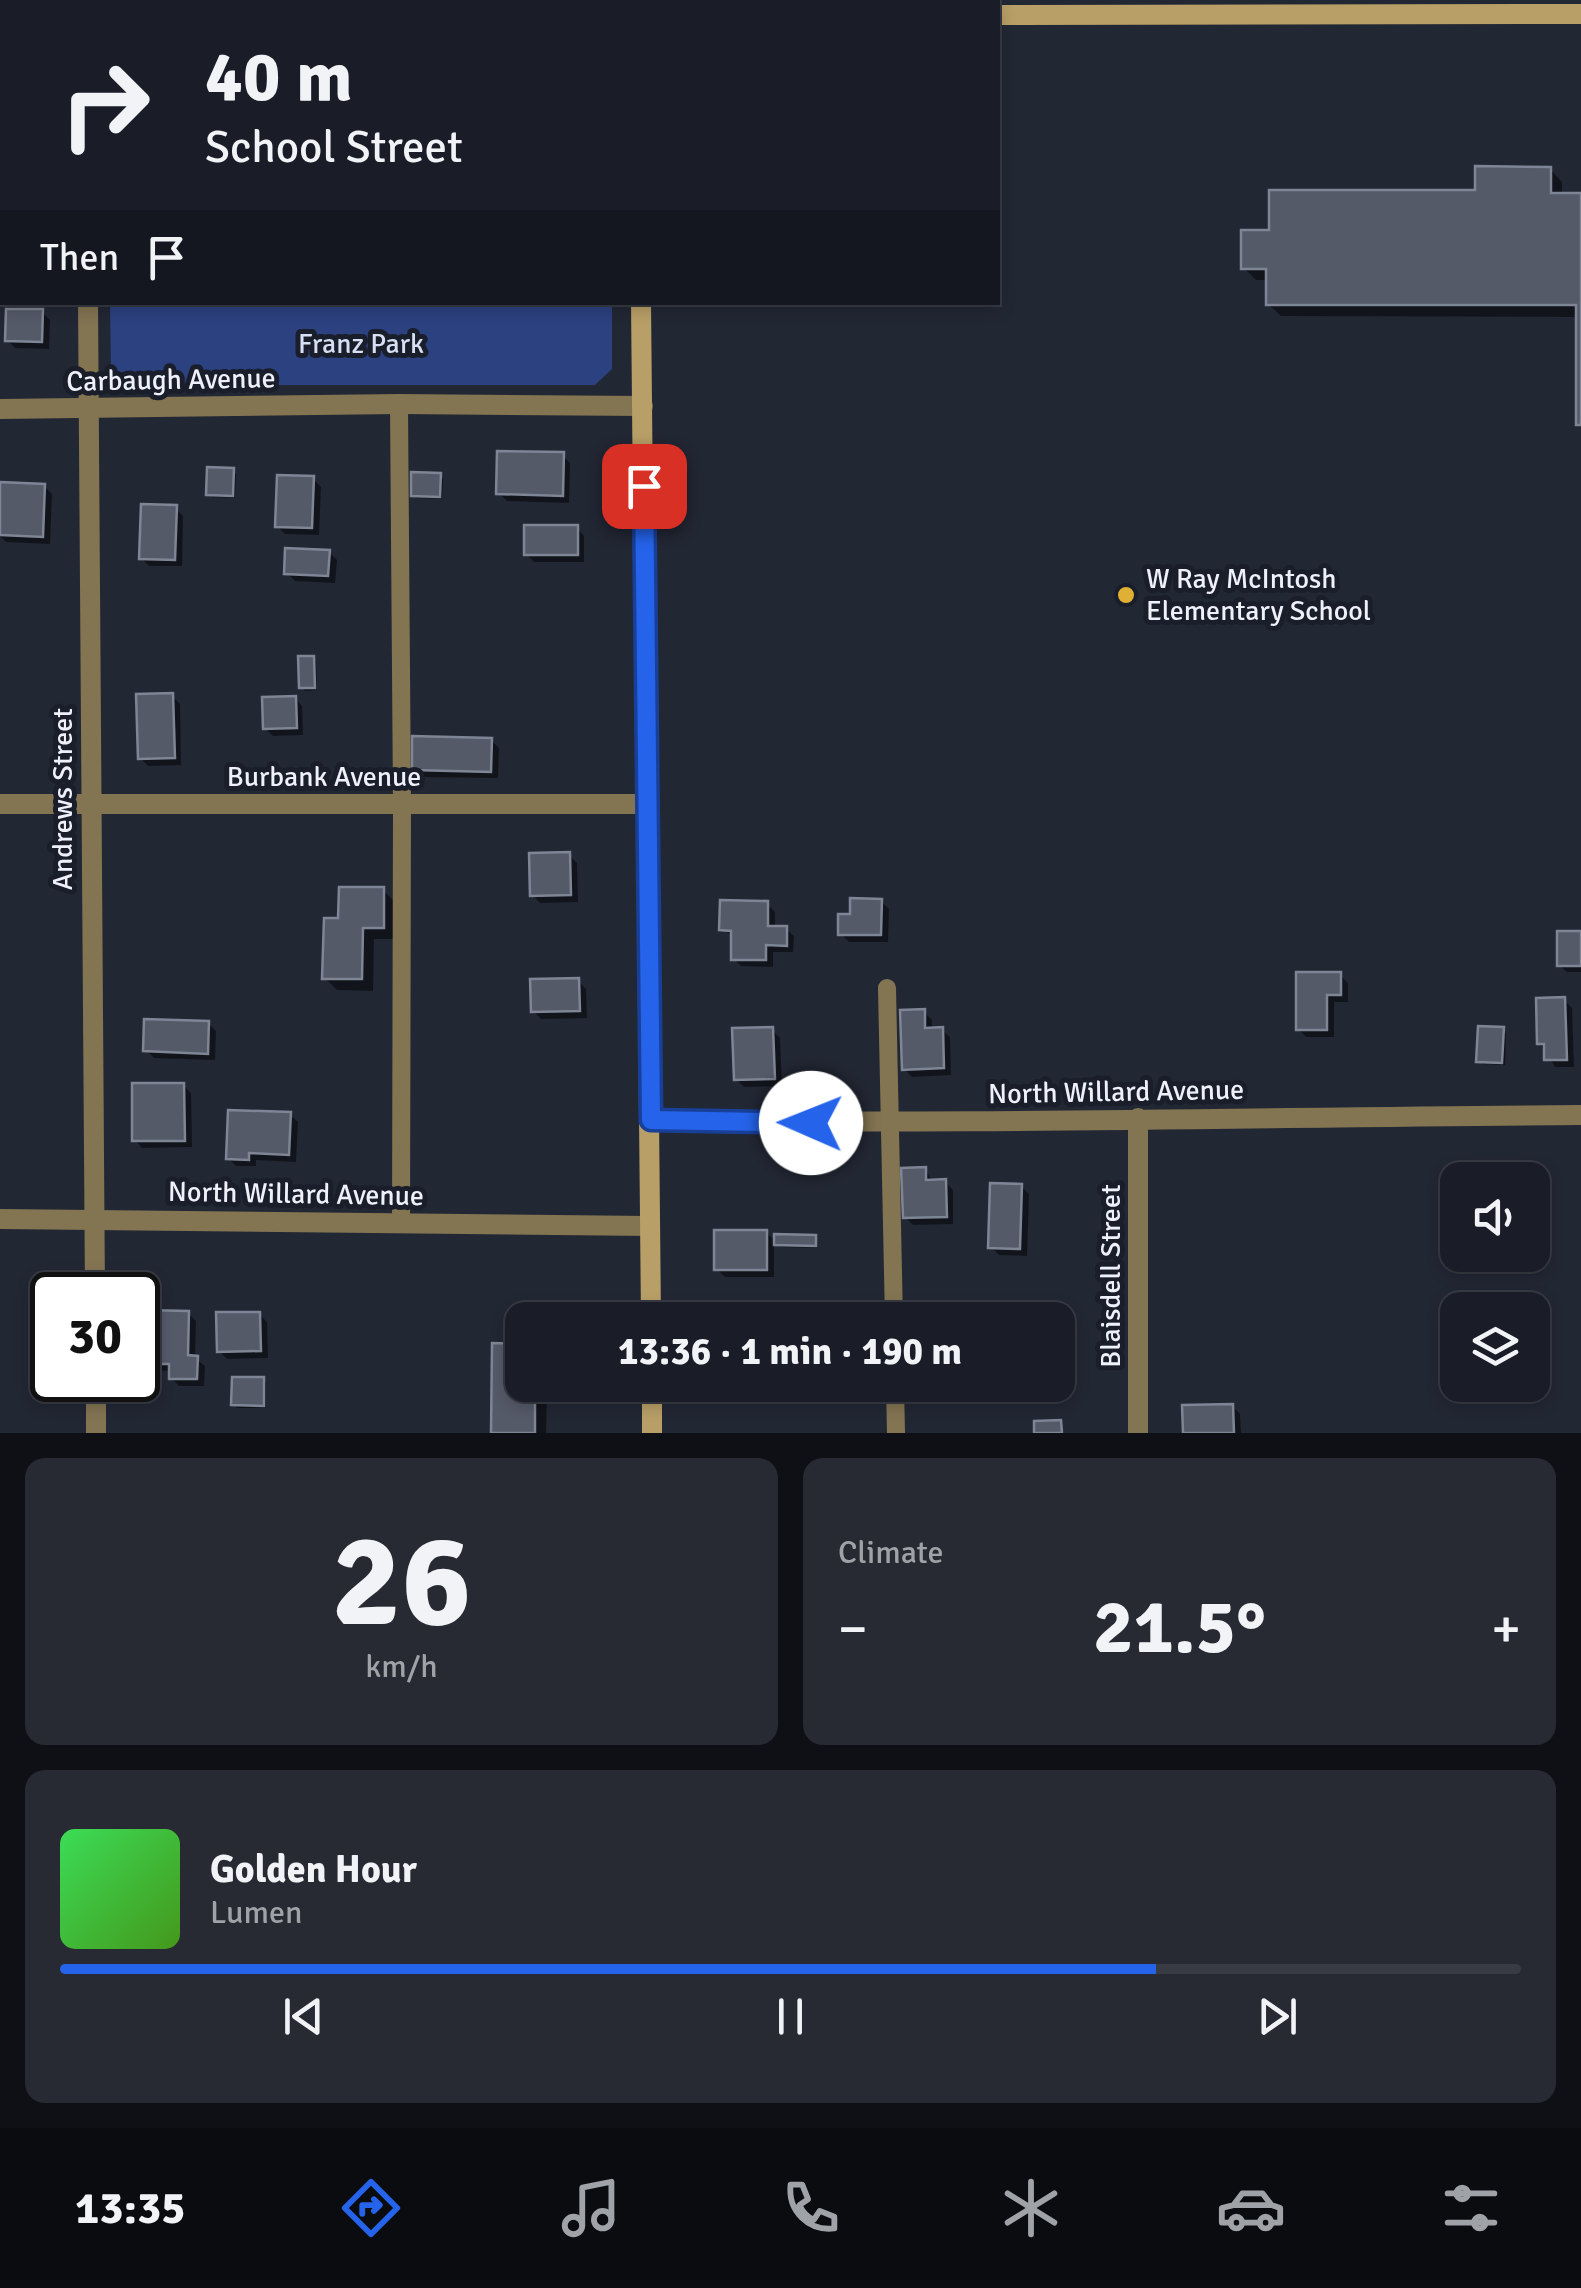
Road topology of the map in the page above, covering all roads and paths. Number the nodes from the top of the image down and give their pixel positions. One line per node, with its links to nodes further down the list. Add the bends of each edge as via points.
1 (1581, 14): 2 (main road)
2 (1000, 15)
3 (88, 305): 8 (street, Andrews Street)
4 (642, 305): 6 (main road)
5 (399, 404): 6 (street, Carbaugh Avenue); 8 (street, Carbaugh Avenue); 11 (lane)
6 (643, 406): 12 (main road)
7 (0, 409): 8 (street, Carbaugh Avenue)
8 (90, 409): 10 (street, Andrews Street)
9 (0, 804): 10 (street, Burbank Avenue)
10 (90, 804): 11 (street, Burbank Avenue); 18 (street, Andrews Street)
11 (402, 804): 12 (street, Burbank Avenue); 20 (lane)
12 (648, 804): 16 (main road)
13 (887, 988): 17 (lane)
14 (1581, 1115): 15 (street, North Willard Avenue)
15 (1138, 1118): 17 (street, North Willard Avenue); 31 (street, Blaisdell Street)
16 (651, 1120): 17 (street, North Willard Avenue); 21 (main road)
17 (890, 1124): 24 (lane)
18 (95, 1218): 19 (street, North Willard Avenue); 20 (street, North Willard Avenue); 22 (street, Andrews Street)
19 (0, 1219)
20 (400, 1224): 21 (street, North Willard Avenue)
21 (650, 1226): 23 (main road)
22 (95, 1272)
23 (651, 1302)
24 (894, 1302)
25 (96, 1402): 28 (street)
26 (652, 1402): 29 (main road)
27 (895, 1402): 30 (lane)
28 (96, 1433)
29 (652, 1433)
30 (896, 1433)
31 (1138, 1433)

